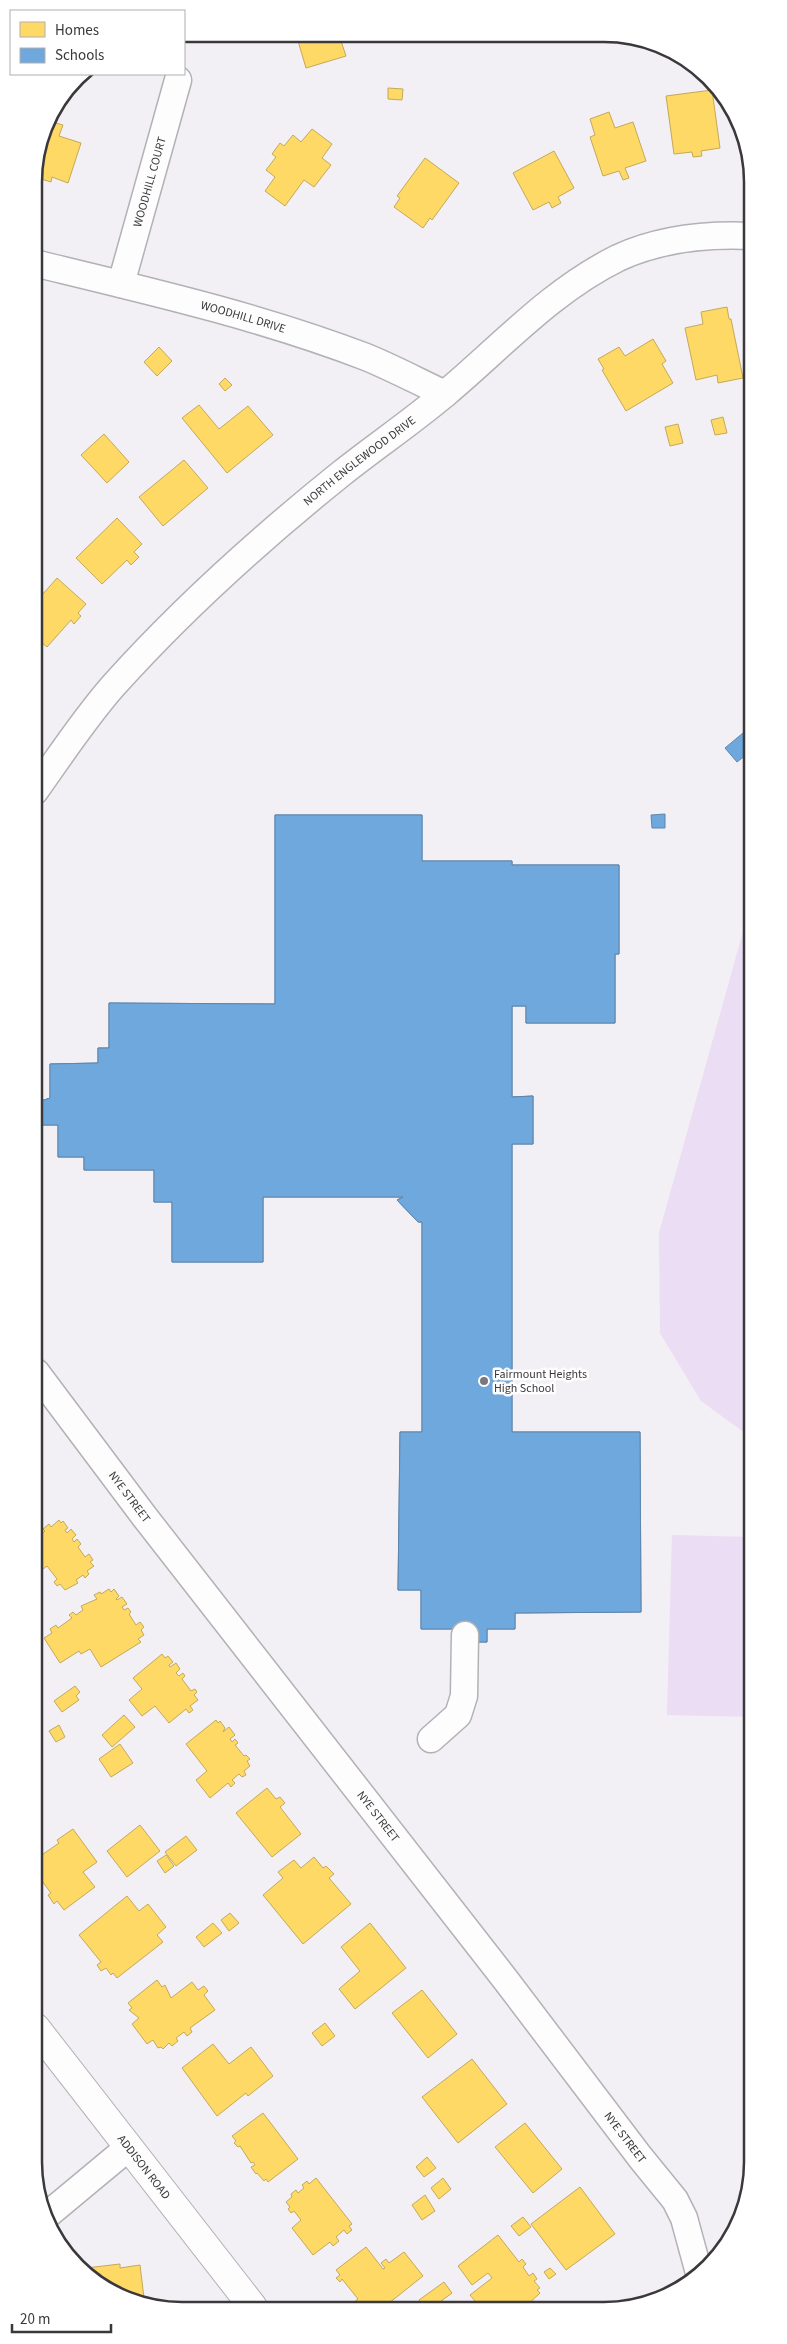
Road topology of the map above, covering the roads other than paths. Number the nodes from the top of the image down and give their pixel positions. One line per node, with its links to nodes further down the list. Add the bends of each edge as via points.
1 (178, 80): 4 (street, WOODHILL COURT)
2 (744, 236): 5 (street, NORTH ENGLEWOOD DRIVE, via 673,241 648,246 618,258 545,304)
3 (43, 265): 4 (street, WOODHILL DRIVE)
4 (121, 284): 5 (street, WOODHILL DRIVE, via 241,316 317,341 367,358)
5 (445, 394): 6 (street, NORTH ENGLEWOOD DRIVE, via 341,474 227,572 113,687)
6 (43, 781)
7 (42, 1381): 13 (street, NYE STREET, via 675,2200 684,2218)
8 (465, 1635): 9 (street, via 464,1696 458,1714)
9 (432, 1739)
10 (42, 2036): 11 (street, ADDISON ROAD)
11 (129, 2147): 12 (street); 14 (street, ADDISON ROAD)
12 (52, 2211)
13 (697, 2267)
14 (249, 2302)

